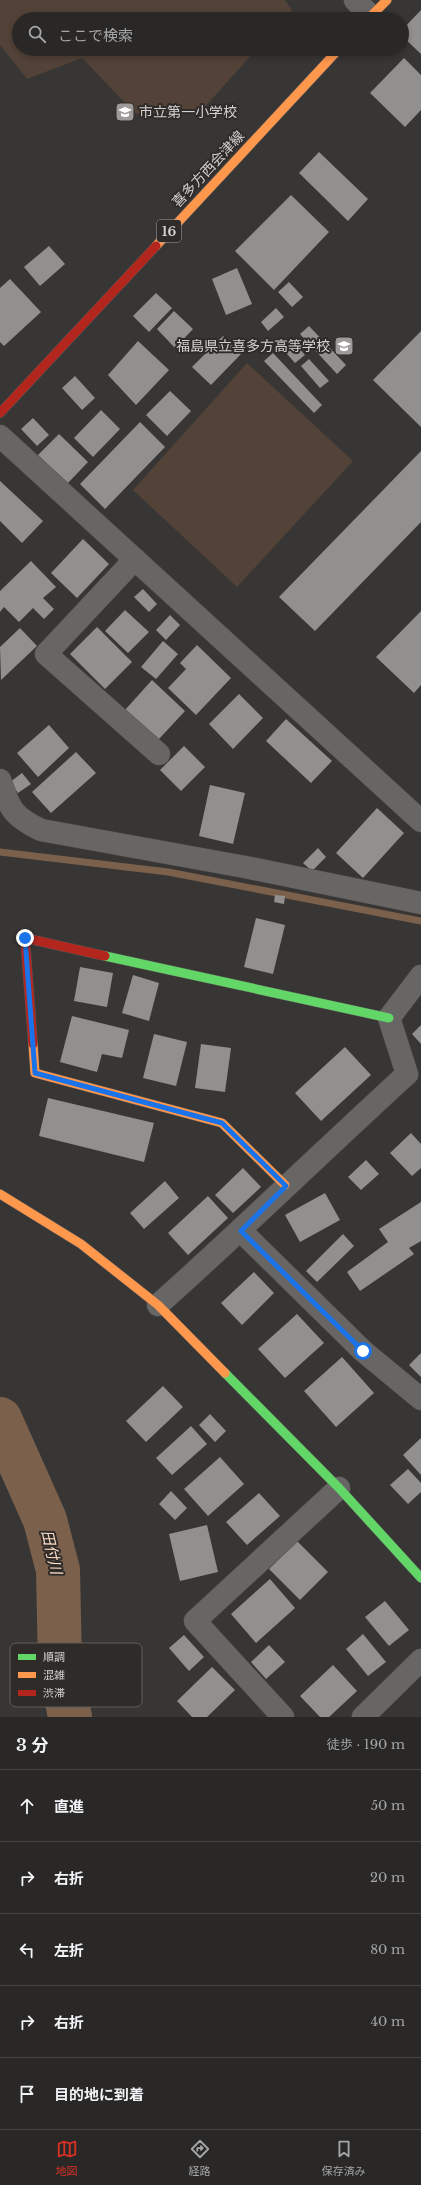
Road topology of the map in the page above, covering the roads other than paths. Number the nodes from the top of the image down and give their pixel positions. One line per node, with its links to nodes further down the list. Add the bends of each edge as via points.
1 (355, 0): 3 (street)
2 (387, 0): 4 (street)
3 (365, 12)
4 (374, 12)
5 (332, 56): 6 (street, 喜多方西会津線 / 16)
6 (0, 413)
7 (0, 436): 8 (street)
8 (135, 559): 9 (street, via 46,654); 11 (street)
9 (159, 754)
10 (0, 780): 12 (street, via 10,808 26,823 41,830 245,867)
11 (421, 821)
12 (421, 903)
13 (421, 976): 14 (street)
14 (389, 1018): 15 (street, via 407,1074); 15 (street, via 25,938 35,1073 222,1123)
15 (286, 1186): 17 (street)
16 (0, 1194): 18 (street, via 81,1244)
17 (241, 1231): 18 (street); 19 (street, via 363,1351)
18 (158, 1305): 20 (street)
19 (421, 1399)
20 (339, 1488): 21 (street); 23 (street, via 195,1621)
21 (421, 1578)
22 (421, 1660): 24 (street)
23 (283, 1717)
24 (363, 1717)

